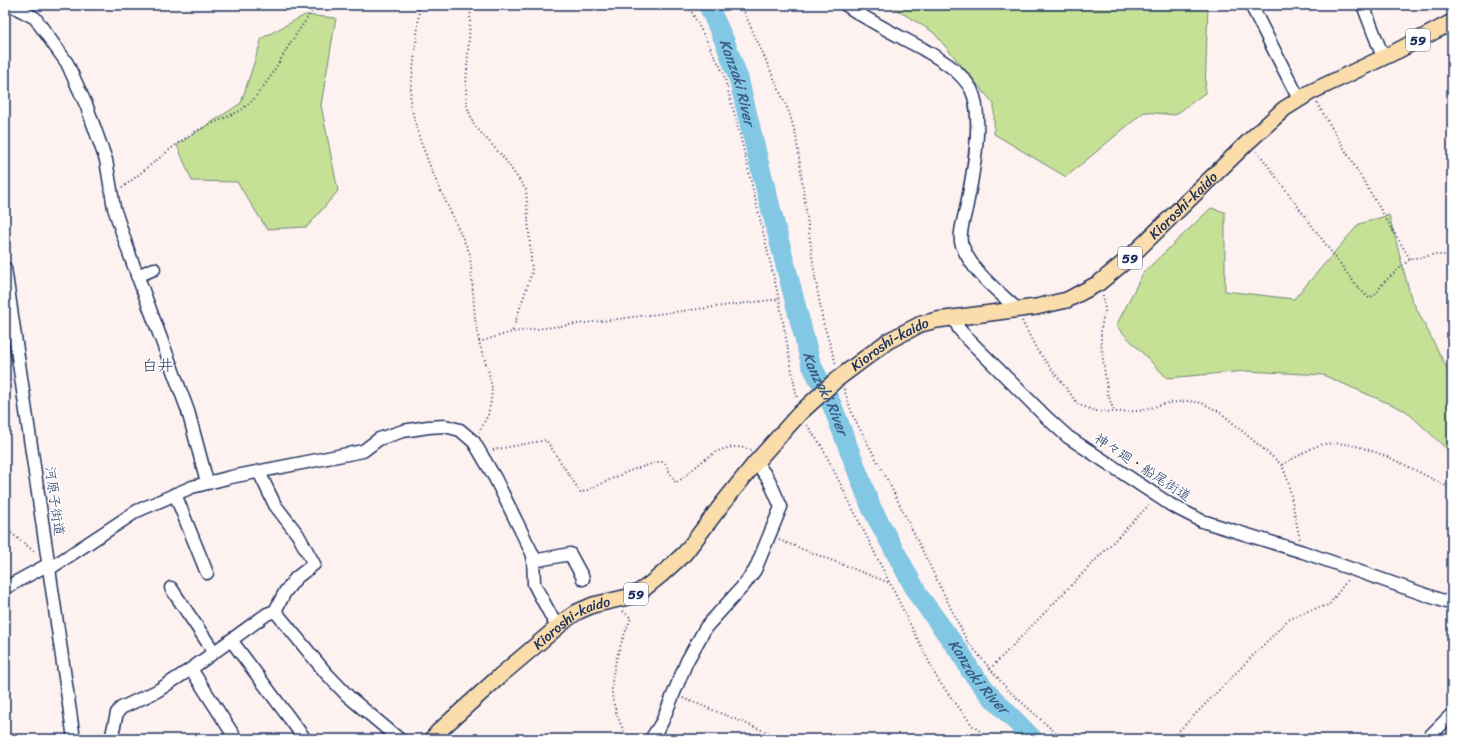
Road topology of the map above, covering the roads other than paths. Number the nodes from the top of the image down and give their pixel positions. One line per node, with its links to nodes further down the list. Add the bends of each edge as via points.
1 (11, 5): 10 (street, via 35,18 67,63 87,107 106,160 114,208)
2 (846, 5): 11 (street, via 951,65 971,90 978,122 961,244 986,281)
3 (1251, 5): 7 (street)
4 (1363, 5): 6 (street)
5 (1452, 22): 6 (main road, Kioroshi-kaido / 59)
6 (1383, 57): 7 (main road, Kioroshi-kaido / 59)
7 (1305, 95): 11 (main road, Kioroshi-kaido / 59, via 1284,109 1128,259 1099,282 1067,300)
8 (5, 268): 18 (street, 河原子街道)
9 (155, 273): 10 (street)
10 (138, 279): 15 (street, via 188,411)
11 (1017, 309): 12 (main road, Kioroshi-kaido / 59)
12 (954, 317): 13 (main road, Kioroshi-kaido / 59, via 921,324 879,348 803,410); 23 (street, 神々廻・船尾街道, via 959,329 969,340 1068,437 1171,505 1202,520)
13 (760, 459): 25 (main road, Kioroshi-kaido / 59, via 685,553 645,588 632,596 587,607 576,612); 36 (street, via 781,507 755,570 706,627 687,661 662,722)
14 (259, 472): 15 (street); 17 (street, via 363,451 379,439 403,431 445,426 460,430 477,447 495,478 533,555); 24 (street, via 275,505 298,535 314,564 296,578)
15 (207, 482): 16 (street)
16 (175, 494): 18 (street, via 137,511); 19 (street)
17 (533, 560): 20 (street, via 570,554); 25 (street, via 534,584)
18 (49, 565): 21 (street); 30 (street, 河原子街道)
19 (207, 573)
20 (583, 579)
21 (5, 588)
22 (171, 588): 27 (street)
23 (1452, 604)
24 (275, 610): 26 (street); 34 (street, via 348,696)
25 (558, 627): 35 (main road, Kioroshi-kaido / 59)
26 (230, 640): 27 (street); 33 (street)
27 (214, 652): 28 (street)
28 (191, 668): 31 (street, via 157,691 120,708); 32 (street)
29 (1452, 714): 37 (street)
30 (74, 739)
31 (111, 739)
32 (236, 739)
33 (305, 739)
34 (399, 739)
35 (432, 739)
36 (651, 739)
37 (1427, 739)

